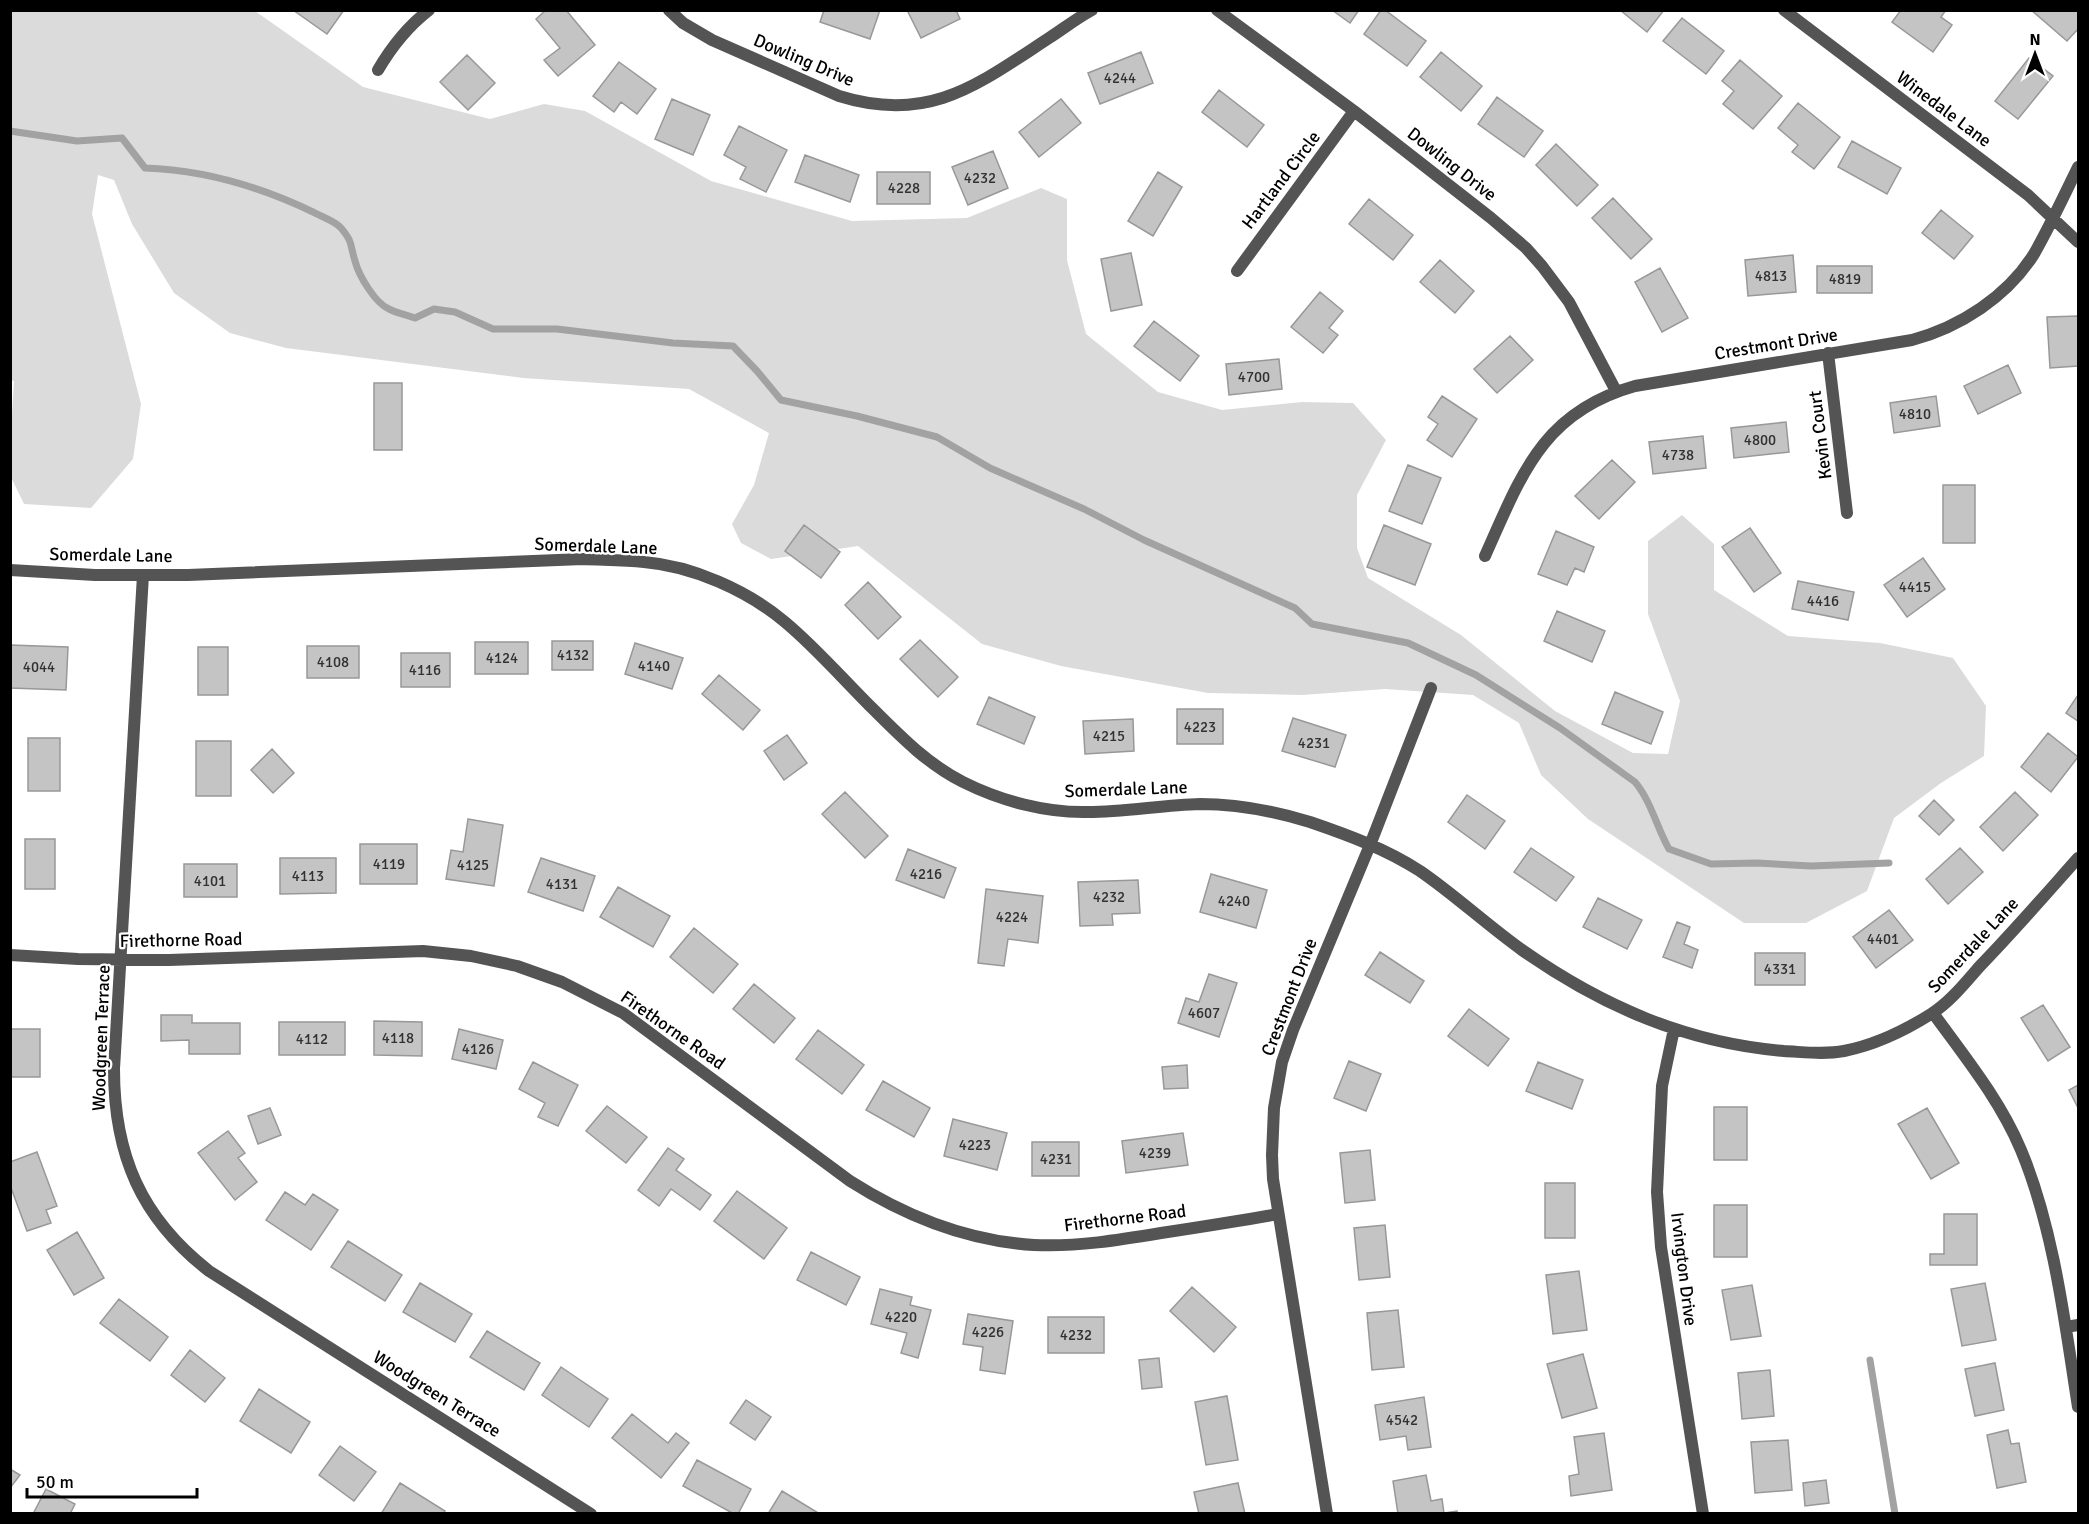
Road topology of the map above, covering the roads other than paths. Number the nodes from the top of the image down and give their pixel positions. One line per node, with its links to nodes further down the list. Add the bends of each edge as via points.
1 (429, 10): 6 (street, via 390,49)
2 (669, 10): 3 (street, Dowling Drive, via 712,40 838,96 888,106 922,104 984,81)
3 (1092, 10)
4 (1217, 10): 7 (street, Dowling Drive)
5 (1784, 10): 9 (street, Winedale Lane)
6 (378, 70)
7 (1354, 111): 11 (street, Hartland Circle); 13 (street, Dowling Drive, via 1532,254 1569,302)
8 (2079, 167): 9 (street, Crestmont Drive)
9 (2053, 216): 10 (street, Winedale Lane); 12 (street, Crestmont Drive, via 2033,255 2014,279 1976,312 1945,329 1912,340)
10 (2079, 242)
11 (1237, 271)
12 (1828, 353): 13 (street, Crestmont Drive); 14 (street, Kevin Court)
13 (1616, 391): 15 (street, Crestmont Drive, via 1574,413 1542,444 1518,482)
14 (1847, 513)
15 (1485, 556)
16 (10, 570): 17 (street, Somerdale Lane)
17 (144, 575): 19 (street, Somerdale Lane, via 583,560 646,562 687,570 728,586 770,610 913,748 947,773 1005,799 1078,812 1194,804 1257,809 1286,814); 22 (street, Woodgreen Terrace)
18 (1431, 688): 19 (street, Crestmont Drive)
19 (1370, 845): 24 (street, Somerdale Lane, via 1420,872 1572,984); 25 (street, Crestmont Drive, via 1282,1062 1274,1108 1272,1155)
20 (2079, 858): 23 (street, Somerdale Lane)
21 (10, 955): 22 (street, Firethorne Road)
22 (121, 960): 25 (street, Firethorne Road, via 423,951 517,966 562,982 623,1013 871,1194 937,1225 984,1238 1033,1245 1082,1245); 29 (street, Woodgreen Terrace, via 114,1069 117,1123 125,1158 157,1220 209,1271)
23 (1933, 1013): 24 (street, Somerdale Lane, via 1898,1034 1843,1052 1771,1050 1715,1041); 27 (street, via 1984,1083 2021,1151 2039,1200)
24 (1674, 1029): 31 (street, Irvington Drive, via 1662,1086 1657,1192 1661,1247)
25 (1278, 1214): 30 (street, Crestmont Drive)
26 (2079, 1324): 27 (street)
27 (2066, 1326): 28 (street)
28 (2079, 1407)
29 (591, 1514)
30 (1327, 1514)
31 (1703, 1514)

